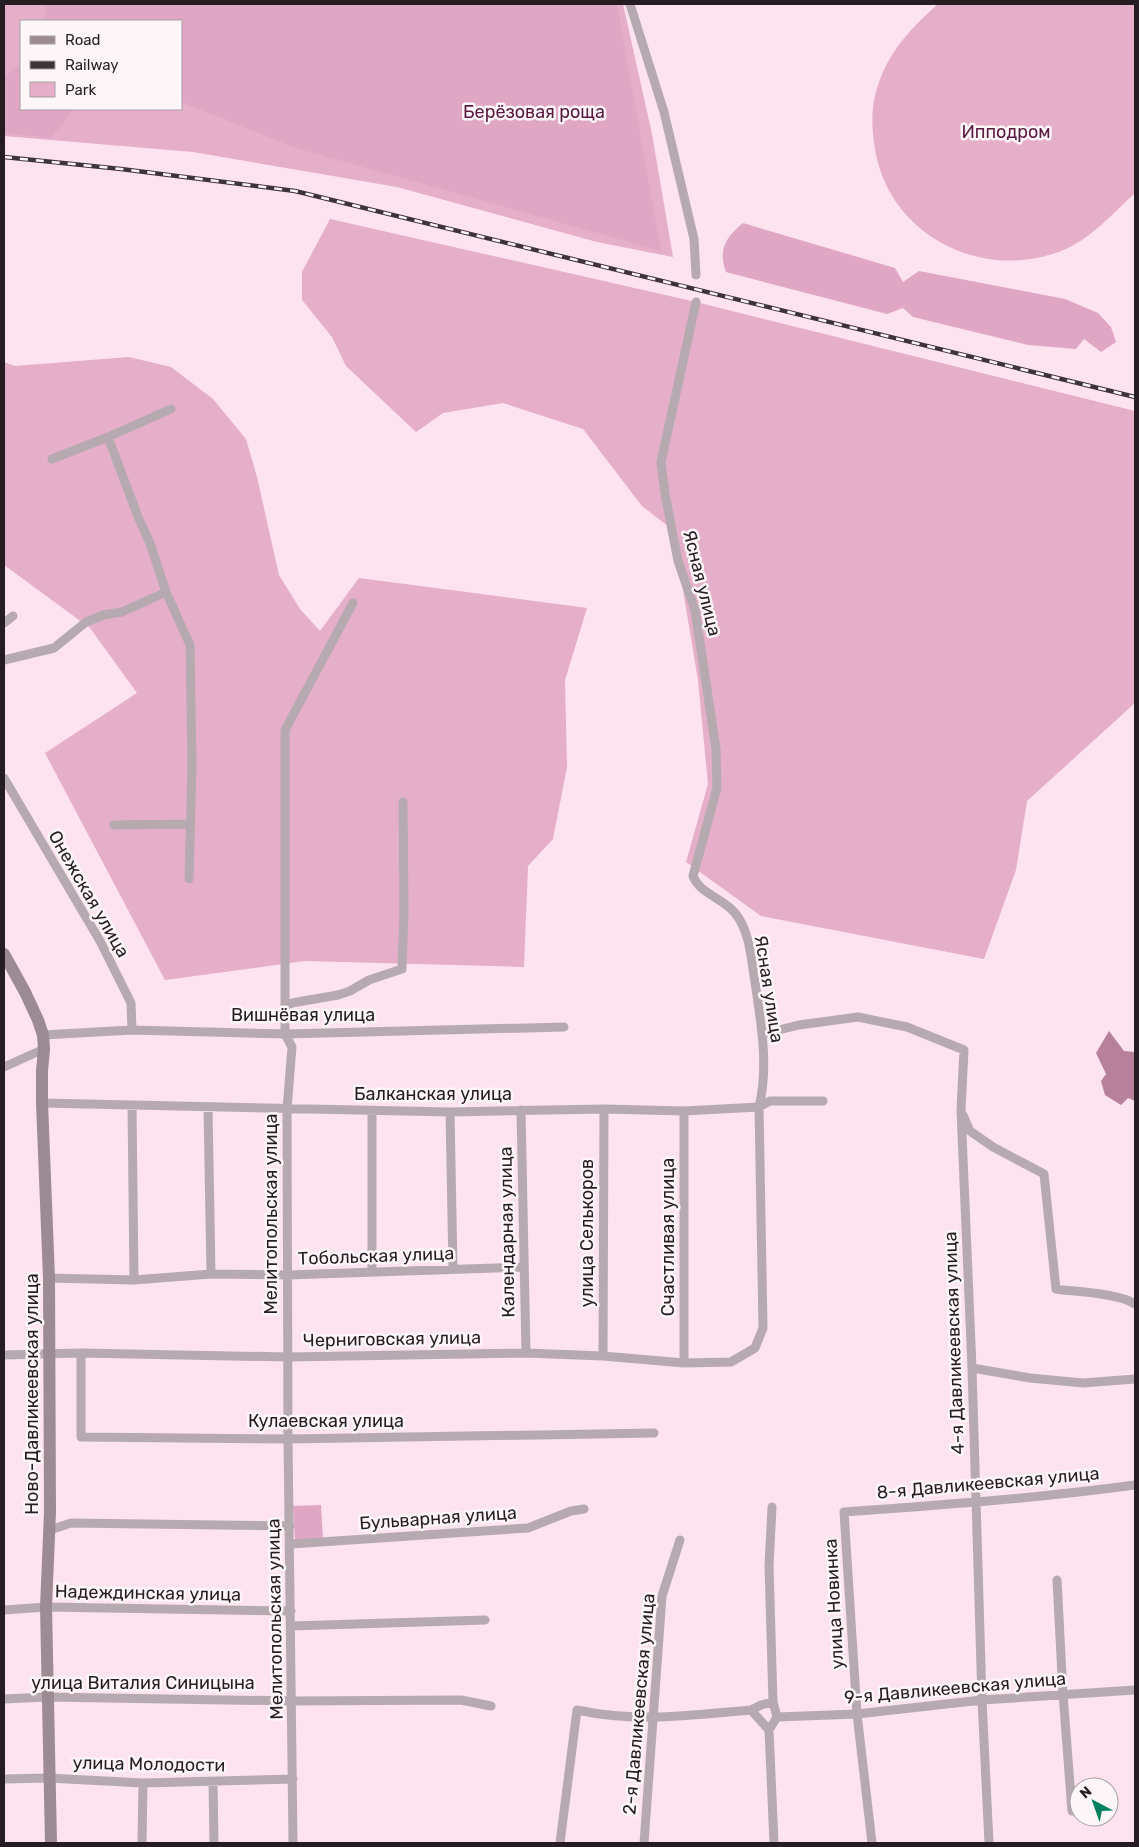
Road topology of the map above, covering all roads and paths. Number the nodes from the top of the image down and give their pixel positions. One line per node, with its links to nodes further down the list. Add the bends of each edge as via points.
1 (630, 4): 2 (street, via 664,112 694,239)
2 (696, 275)
3 (696, 302): 22 (street, Ясная улица, via 661,462 678,561 695,610 716,749 717,788 693,876 696,885 735,912 747,937)
4 (171, 409): 5 (street)
5 (108, 437): 6 (street); 7 (street)
6 (52, 459)
7 (166, 592): 11 (street, via 122,612 86,622 54,648); 14 (street, via 190,645)
8 (353, 603): 18 (street, Мелитопольская улица, via 285,730)
9 (13, 616): 10 (street)
10 (4, 623)
11 (4, 660)
12 (4, 778): 20 (street, Онежская улица, via 100,941 131,1003)
13 (403, 802): 18 (street, via 402,969 369,980 350,992)
14 (190, 824): 15 (street); 16 (street)
15 (114, 825)
16 (189, 879)
17 (4, 954): 23 (street, Ново-Давликеевская улица)
18 (285, 1006): 21 (street, Мелитопольская улица)
19 (564, 1027): 21 (street, Вишнёвая улица)
20 (132, 1030): 21 (street, Вишнёвая улица); 23 (street, Вишнёвая улица)
21 (285, 1034): 31 (street, Мелитопольская улица, via 292,1047)
22 (763, 1034): 30 (street, Ясная улица, via 763,1090); 34 (street, 4-я Давликеевская улица, via 799,1025 858,1017 907,1027 964,1050)
23 (43, 1035): 24 (street, Ново-Давликеевская улица)
24 (44, 1049): 25 (street); 27 (street, Ново-Давликеевская улица)
25 (4, 1068)
26 (823, 1101): 30 (street, Балканская улица, via 770,1101)
27 (42, 1103): 28 (street, Балканская улица); 43 (street, Ново-Давликеевская улица)
28 (132, 1105): 29 (street, Балканская улица); 44 (street)
29 (208, 1107): 31 (street, Балканская улица); 41 (street)
30 (759, 1107): 36 (street, Балканская улица); 46 (street, Ясная улица)
31 (287, 1109): 35 (street, Балканская улица); 42 (street, Мелитопольская улица)
32 (604, 1109): 33 (street, Балканская улица); 36 (street, Балканская улица); 51 (street, улица Селькоров)
33 (521, 1110): 37 (street, Балканская улица); 38 (street, Календарная улица)
34 (961, 1110): 45 (street, via 970,1131 1044,1174 1056,1289 1105,1295); 54 (street, 4-я Давликеевская улица)
35 (372, 1111): 37 (street, Балканская улица); 40 (street)
36 (684, 1111): 53 (street, Счастливая улица)
37 (450, 1112): 39 (street)
38 (524, 1267): 39 (street, Тобольская улица); 48 (street, Календарная улица)
39 (453, 1270): 40 (street, Тобольская улица)
40 (372, 1271): 42 (street, Тобольская улица)
41 (211, 1274): 42 (street, Тобольская улица); 44 (street, Тобольская улица)
42 (288, 1275): 52 (street, Мелитопольская улица)
43 (49, 1278): 44 (street, Тобольская улица); 49 (street, Ново-Давликеевская улица)
44 (134, 1280)
45 (1135, 1304)
46 (763, 1328): 53 (street, Черниговская улица, via 755,1348 731,1362)
47 (81, 1353): 49 (street, Черниговская улица); 52 (street, Черниговская улица); 57 (street, Кулаевская улица, via 81,1436)
48 (526, 1353): 51 (street, Черниговская улица); 52 (street, Черниговская улица)
49 (49, 1354): 50 (street, Черниговская улица); 64 (street, Ново-Давликеевская улица)
50 (4, 1355)
51 (603, 1356): 53 (street, Черниговская улица)
52 (288, 1357): 57 (street, Мелитопольская улица)
53 (684, 1364)
54 (972, 1368): 55 (street, via 1083,1383); 59 (street, 4-я Давликеевская улица)
55 (1135, 1379)
56 (654, 1433): 57 (street, Кулаевская улица)
57 (288, 1439): 63 (street, Мелитопольская улица)
58 (1135, 1485): 59 (street, 8-я Давликеевская улица)
59 (976, 1502): 62 (street, 8-я Давликеевская улица); 77 (street, 4-я Давликеевская улица)
60 (772, 1507): 79 (street, via 769,1566)
61 (584, 1508): 66 (street, Бульварная улица, via 528,1528)
62 (844, 1512): 82 (street, улица Новинка)
63 (290, 1526): 64 (street, via 71,1523); 66 (street, Мелитопольская улица)
64 (50, 1530): 68 (street, Ново-Давликеевская улица)
65 (680, 1540): 84 (street, 2-я Давликеевская улица, via 662,1596)
66 (291, 1544): 70 (street, Мелитопольская улица)
67 (1057, 1580): 74 (street)
68 (46, 1608): 69 (street, Надеждинская улица); 70 (street, Надеждинская улица); 75 (street, Ново-Давликеевская улица)
69 (4, 1610)
70 (291, 1612): 72 (street, Мелитопольская улица)
71 (485, 1620): 72 (street)
72 (291, 1626): 78 (street, Мелитопольская улица)
73 (1135, 1690): 74 (street, 9-я Давликеевская улица)
74 (1063, 1694): 77 (street, 9-я Давликеевская улица); 86 (street)
75 (47, 1697): 76 (street, улица Виталия Синицына); 78 (street, улица Виталия Синицына); 87 (street, Ново-Давликеевская улица)
76 (4, 1699)
77 (982, 1700): 82 (street, 9-я Давликеевская улица); 100 (street, 4-я Давликеевская улица)
78 (293, 1701): 80 (street, улица Виталия Синицына, via 461,1700); 89 (street, Мелитопольская улица)
79 (773, 1702): 81 (street); 83 (street)
80 (491, 1706)
81 (751, 1710): 84 (street); 85 (street)
82 (856, 1714): 83 (street, 9-я Давликеевская улица); 99 (street, улица Новинка)
83 (777, 1717): 85 (street)
84 (652, 1719): 96 (street, via 577,1710); 97 (street, 2-я Давликеевская улица)
85 (769, 1730): 98 (street)
86 (1069, 1777)
87 (48, 1778): 88 (street, улица Молодости); 90 (street, улица Молодости); 92 (street, Ново-Давликеевская улица)
88 (4, 1779)
89 (293, 1779): 91 (street, улица Молодости); 95 (street, Мелитопольская улица)
90 (142, 1782): 91 (street, улица Молодости); 93 (street)
91 (213, 1782): 94 (street)
92 (51, 1843)
93 (142, 1843)
94 (214, 1843)
95 (293, 1843)
96 (560, 1843)
97 (644, 1843)
98 (774, 1843)
99 (872, 1843)
100 (989, 1843)

